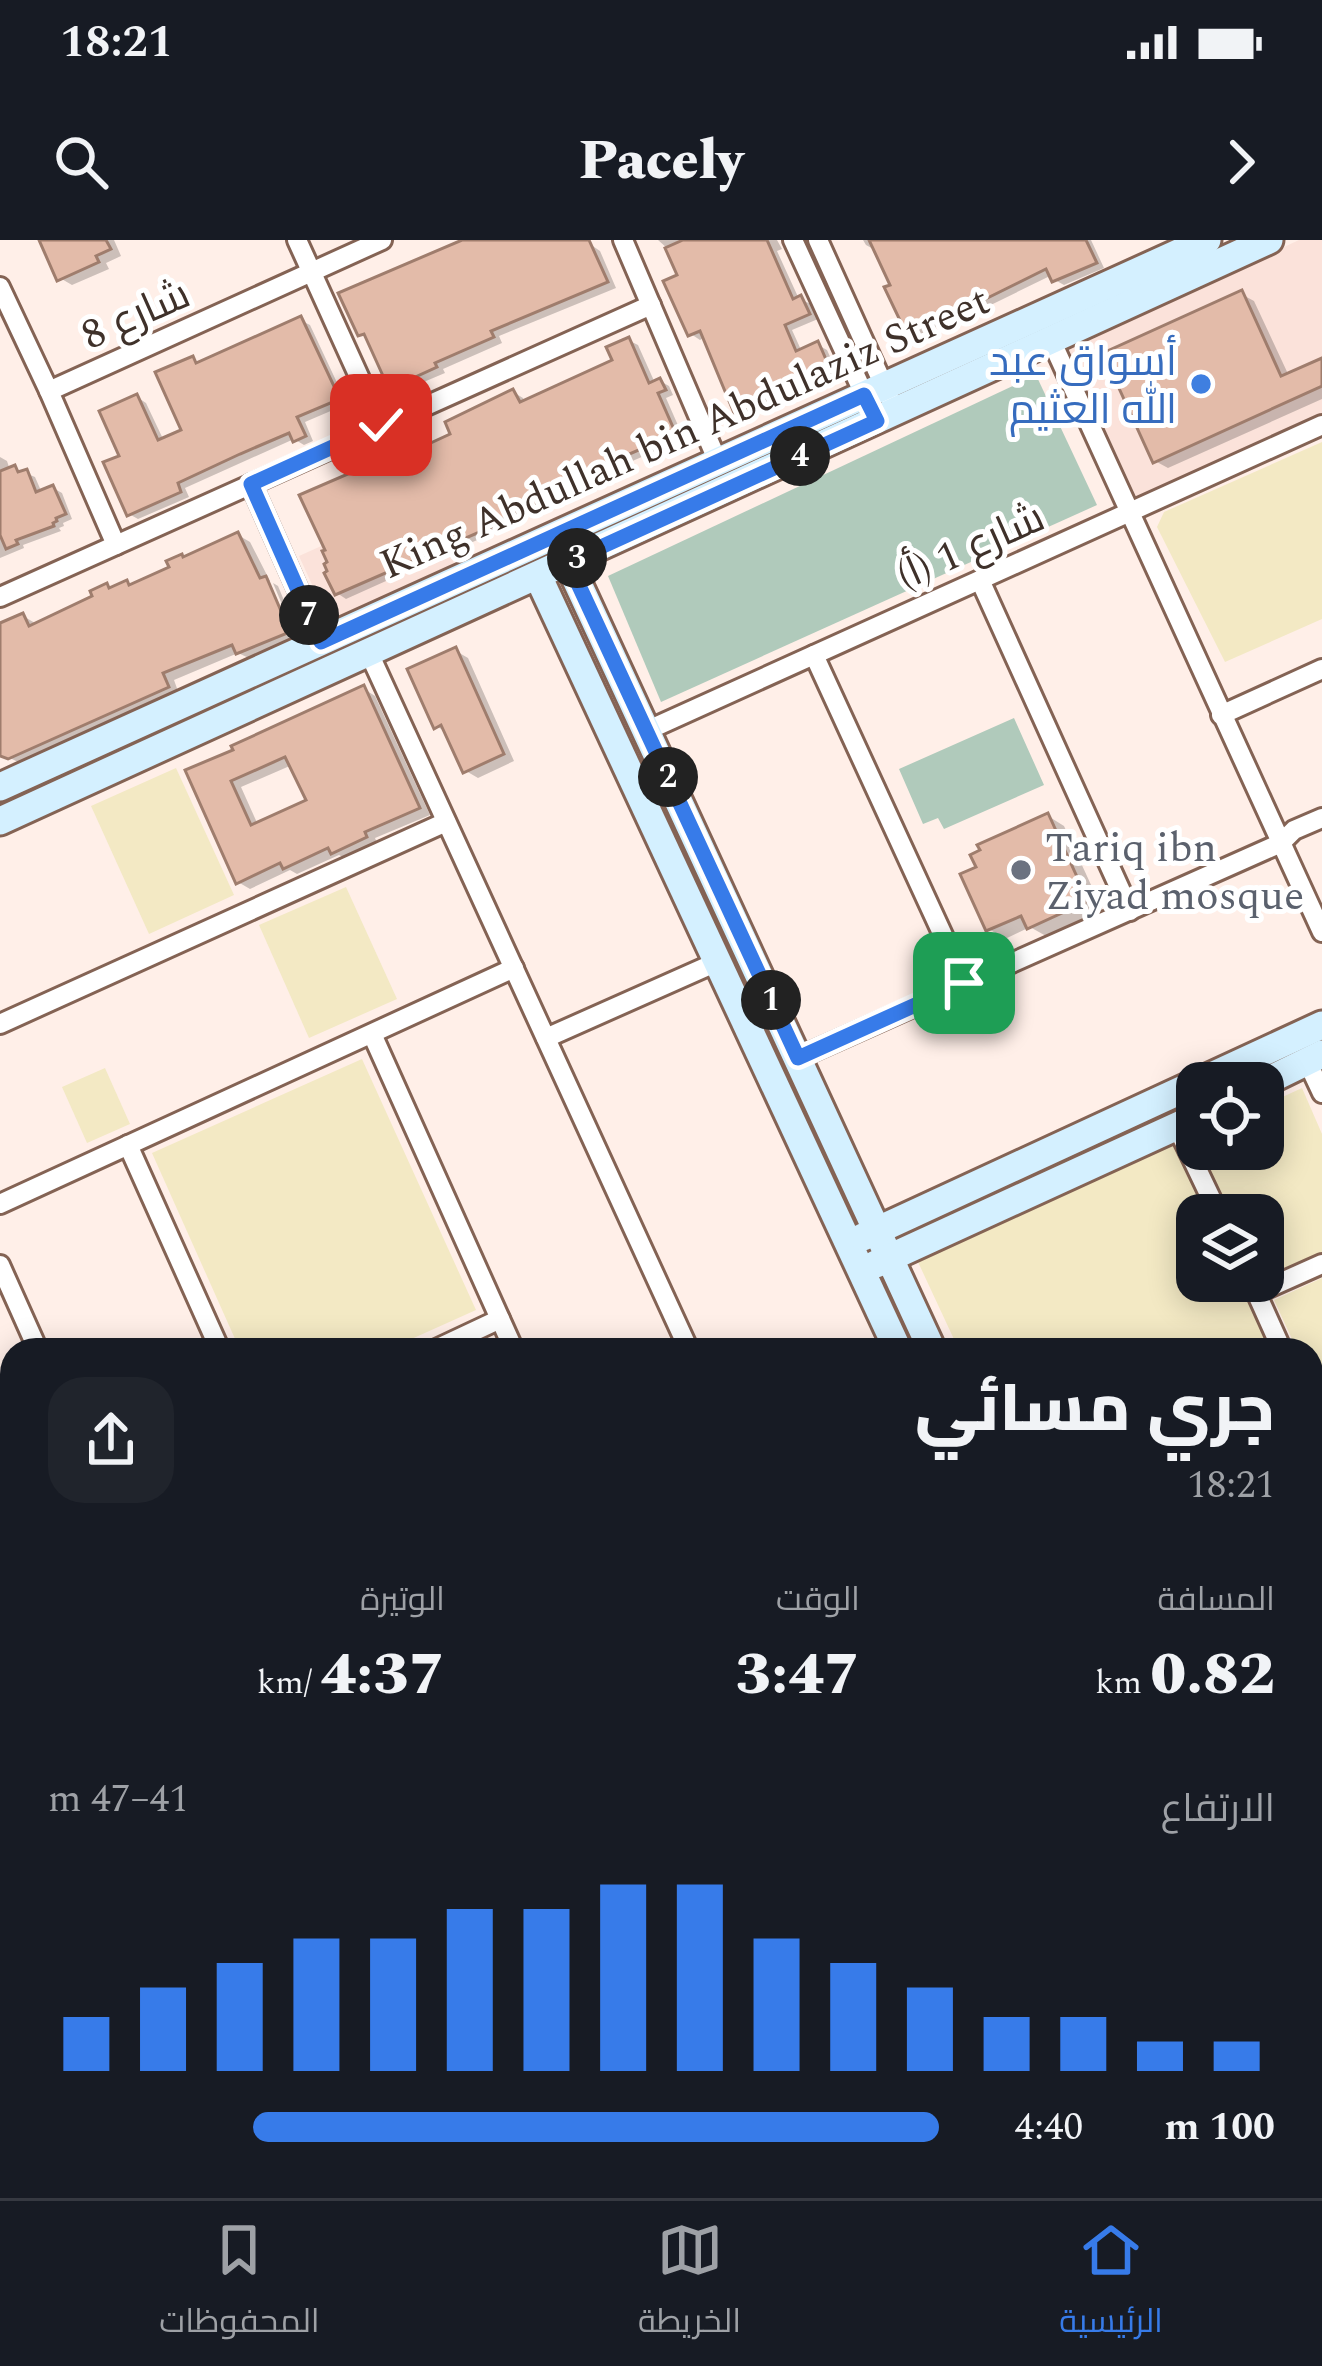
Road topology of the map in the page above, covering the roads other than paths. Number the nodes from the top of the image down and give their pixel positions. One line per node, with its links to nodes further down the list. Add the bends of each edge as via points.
1 (297, 240): 8 (street)
2 (382, 240): 8 (street, شارع 8)
3 (623, 240): 10 (street)
4 (794, 240): 13 (street)
5 (818, 240): 13 (street)
6 (1207, 240): 13 (main road, King Abdullah bin Abdulaziz Street)
7 (1269, 240): 11 (main road, King Abdullah bin Abdulaziz Street)
8 (312, 272): 12 (street, شارع 8); 15 (street)
9 (0, 287): 12 (street)
10 (651, 304): 15 (street); 16 (street)
11 (1052, 342): 13 (main road, King Abdullah bin Abdulaziz Street); 18 (street)
12 (49, 391): 19 (street)
13 (880, 404): 16 (main road, King Abdullah bin Abdulaziz Street); 20 (main road, King Abdullah bin Abdulaziz Street)
14 (1322, 424): 18 (street, شارع 1 (أ))
15 (381, 425): 17 (street)
16 (718, 462): 24 (main road, King Abdullah bin Abdulaziz Street)
17 (251, 484): 19 (street); 24 (street)
18 (1131, 513): 22 (street, شارع 1 (أ)); 28 (street)
19 (116, 545): 23 (street)
20 (568, 562): 21 (main road, King Abdullah bin Abdulaziz Street); 29 (main road)
21 (538, 576): 25 (main road, King Abdullah bin Abdulaziz Street); 37 (main road)
22 (980, 580): 26 (street, شارع 1 (أ)); 35 (street)
23 (0, 597)
24 (321, 642): 30 (main road, King Abdullah bin Abdulaziz Street)
25 (369, 653): 32 (main road, King Abdullah bin Abdulaziz Street); 33 (street)
26 (814, 655): 29 (street, شارع 1 (أ)); 39 (street)
27 (1322, 669): 28 (street)
28 (1222, 716): 34 (street)
29 (646, 731): 45 (main road)
30 (0, 787)
31 (1322, 818): 34 (street)
32 (0, 821)
33 (446, 821): 38 (street); 40 (street)
34 (1281, 843): 35 (street); 36 (street)
35 (1130, 911): 39 (street)
36 (1322, 932)
37 (718, 962): 43 (street); 52 (main road)
38 (514, 968): 42 (street); 43 (street)
39 (964, 983): 45 (street)
40 (0, 1024)
41 (1322, 1025): 51 (main road)
42 (372, 1034): 49 (street); 59 (street)
43 (546, 1038): 64 (street)
44 (1315, 1057): 46 (main road); 47 (street)
45 (798, 1058): 51 (main road)
46 (1284, 1072)
47 (1322, 1093)
48 (1176, 1127): 53 (main road)
49 (128, 1145): 50 (street); 61 (street)
50 (0, 1204)
51 (878, 1230): 52 (main road); 53 (main road)
52 (848, 1244): 56 (main road)
53 (890, 1258): 56 (main road); 66 (main road)
54 (1322, 1264): 57 (street)
55 (0, 1265): 60 (street)
56 (861, 1271): 65 (main road)
57 (1284, 1277)
58 (1261, 1302): 67 (street)
59 (500, 1319): 62 (street); 63 (street)
60 (33, 1338)
61 (215, 1338)
62 (460, 1338)
63 (509, 1338)
64 (684, 1338)
65 (892, 1338)
66 (927, 1338)
67 (1277, 1338)

